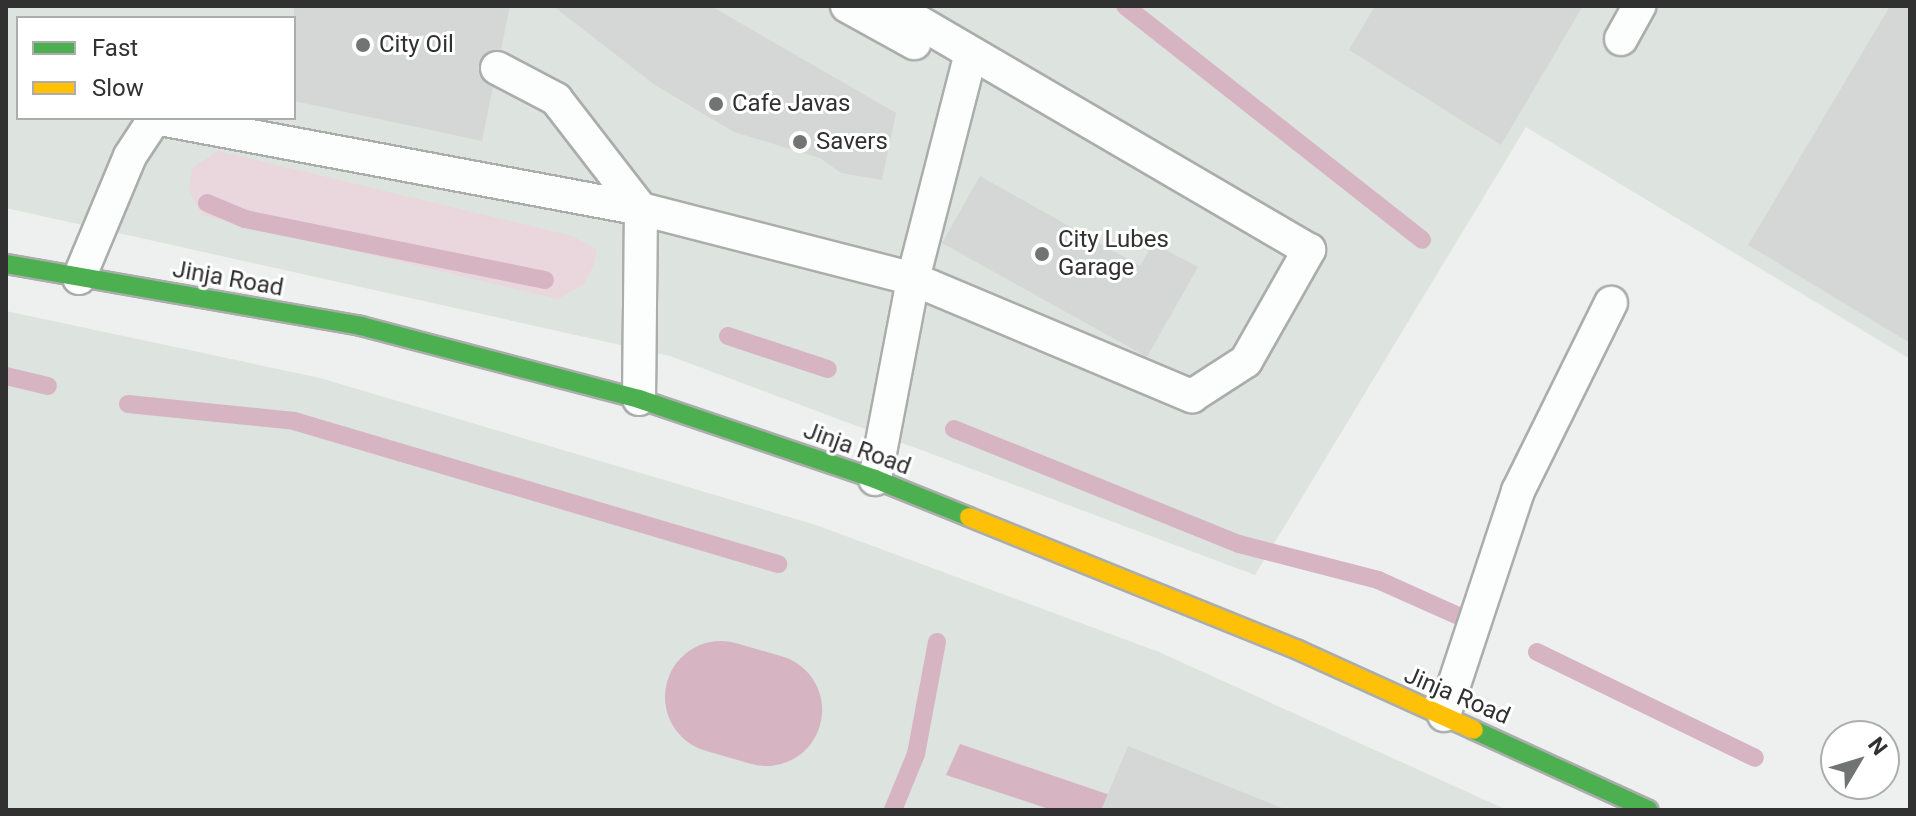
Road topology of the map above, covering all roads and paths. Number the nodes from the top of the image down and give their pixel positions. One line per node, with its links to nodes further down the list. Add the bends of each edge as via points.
1 (847, 6): 5 (lane)
2 (892, 6): 5 (lane)
3 (1639, 6): 4 (lane)
4 (1621, 39)
5 (970, 62): 12 (lane); 12 (lane, via 1309,250 1246,361 1192,396)
6 (497, 68): 9 (lane, via 556,99)
7 (154, 120): 11 (lane, via 130,156)
8 (166, 120): 9 (lane)
9 (641, 209): 12 (lane); 14 (lane)
10 (6, 264): 11 (highway, Jinja Road)
11 (79, 278): 14 (highway, Jinja Road, via 361,326)
12 (913, 279): 15 (lane)
13 (1611, 303): 16 (lane, via 1518,491)
14 (639, 399): 15 (highway, Jinja Road)
15 (875, 479): 16 (highway, Jinja Road)
16 (1444, 715): 17 (highway, Jinja Road)
17 (1630, 805)

